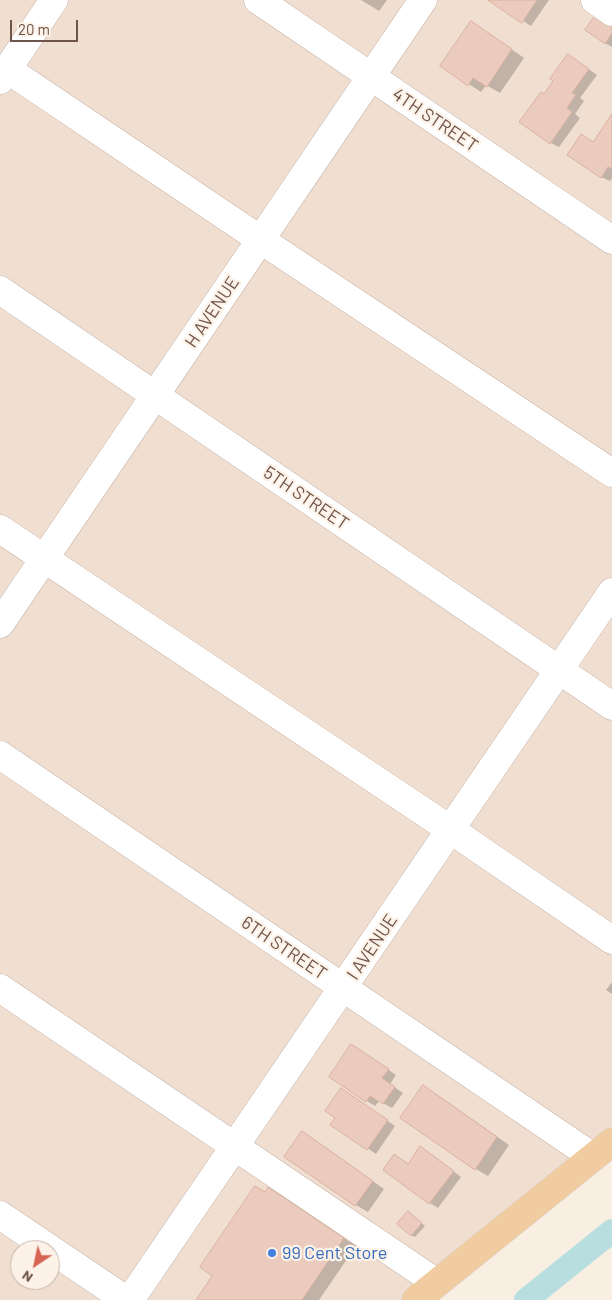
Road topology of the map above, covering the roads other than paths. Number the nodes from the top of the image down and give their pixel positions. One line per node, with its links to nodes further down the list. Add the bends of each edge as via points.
1 (54, 0): 6 (street)
2 (258, 0): 7 (street, 4TH STREET)
3 (423, 0): 7 (street, H AVENUE)
4 (595, 0): 5 (street)
5 (612, 12)
6 (4, 75): 8 (street)
7 (371, 77): 8 (street, H AVENUE); 9 (street, 4TH STREET)
8 (261, 240): 11 (street, H AVENUE); 12 (street)
9 (612, 240)
10 (0, 290): 11 (street, 5TH STREET)
11 (155, 396): 14 (street, H AVENUE); 17 (street, 5TH STREET)
12 (612, 473)
13 (0, 529): 14 (street)
14 (44, 559): 16 (street, H AVENUE); 20 (street)
15 (612, 592): 17 (street, I AVENUE)
16 (0, 624)
17 (559, 670): 18 (street, 5TH STREET); 20 (street, I AVENUE)
18 (612, 706)
19 (0, 755): 23 (street, 6TH STREET)
20 (451, 830): 21 (street); 23 (street, I AVENUE)
21 (612, 940)
22 (0, 988): 24 (street)
23 (344, 988): 24 (street, I AVENUE); 25 (street, 6TH STREET)
24 (236, 1146): 27 (street); 29 (street, I AVENUE)
25 (602, 1150): 27 (main road)
26 (0, 1215): 28 (street)
27 (437, 1283): 30 (main road)
28 (126, 1300)
29 (130, 1300)
30 (416, 1300)

